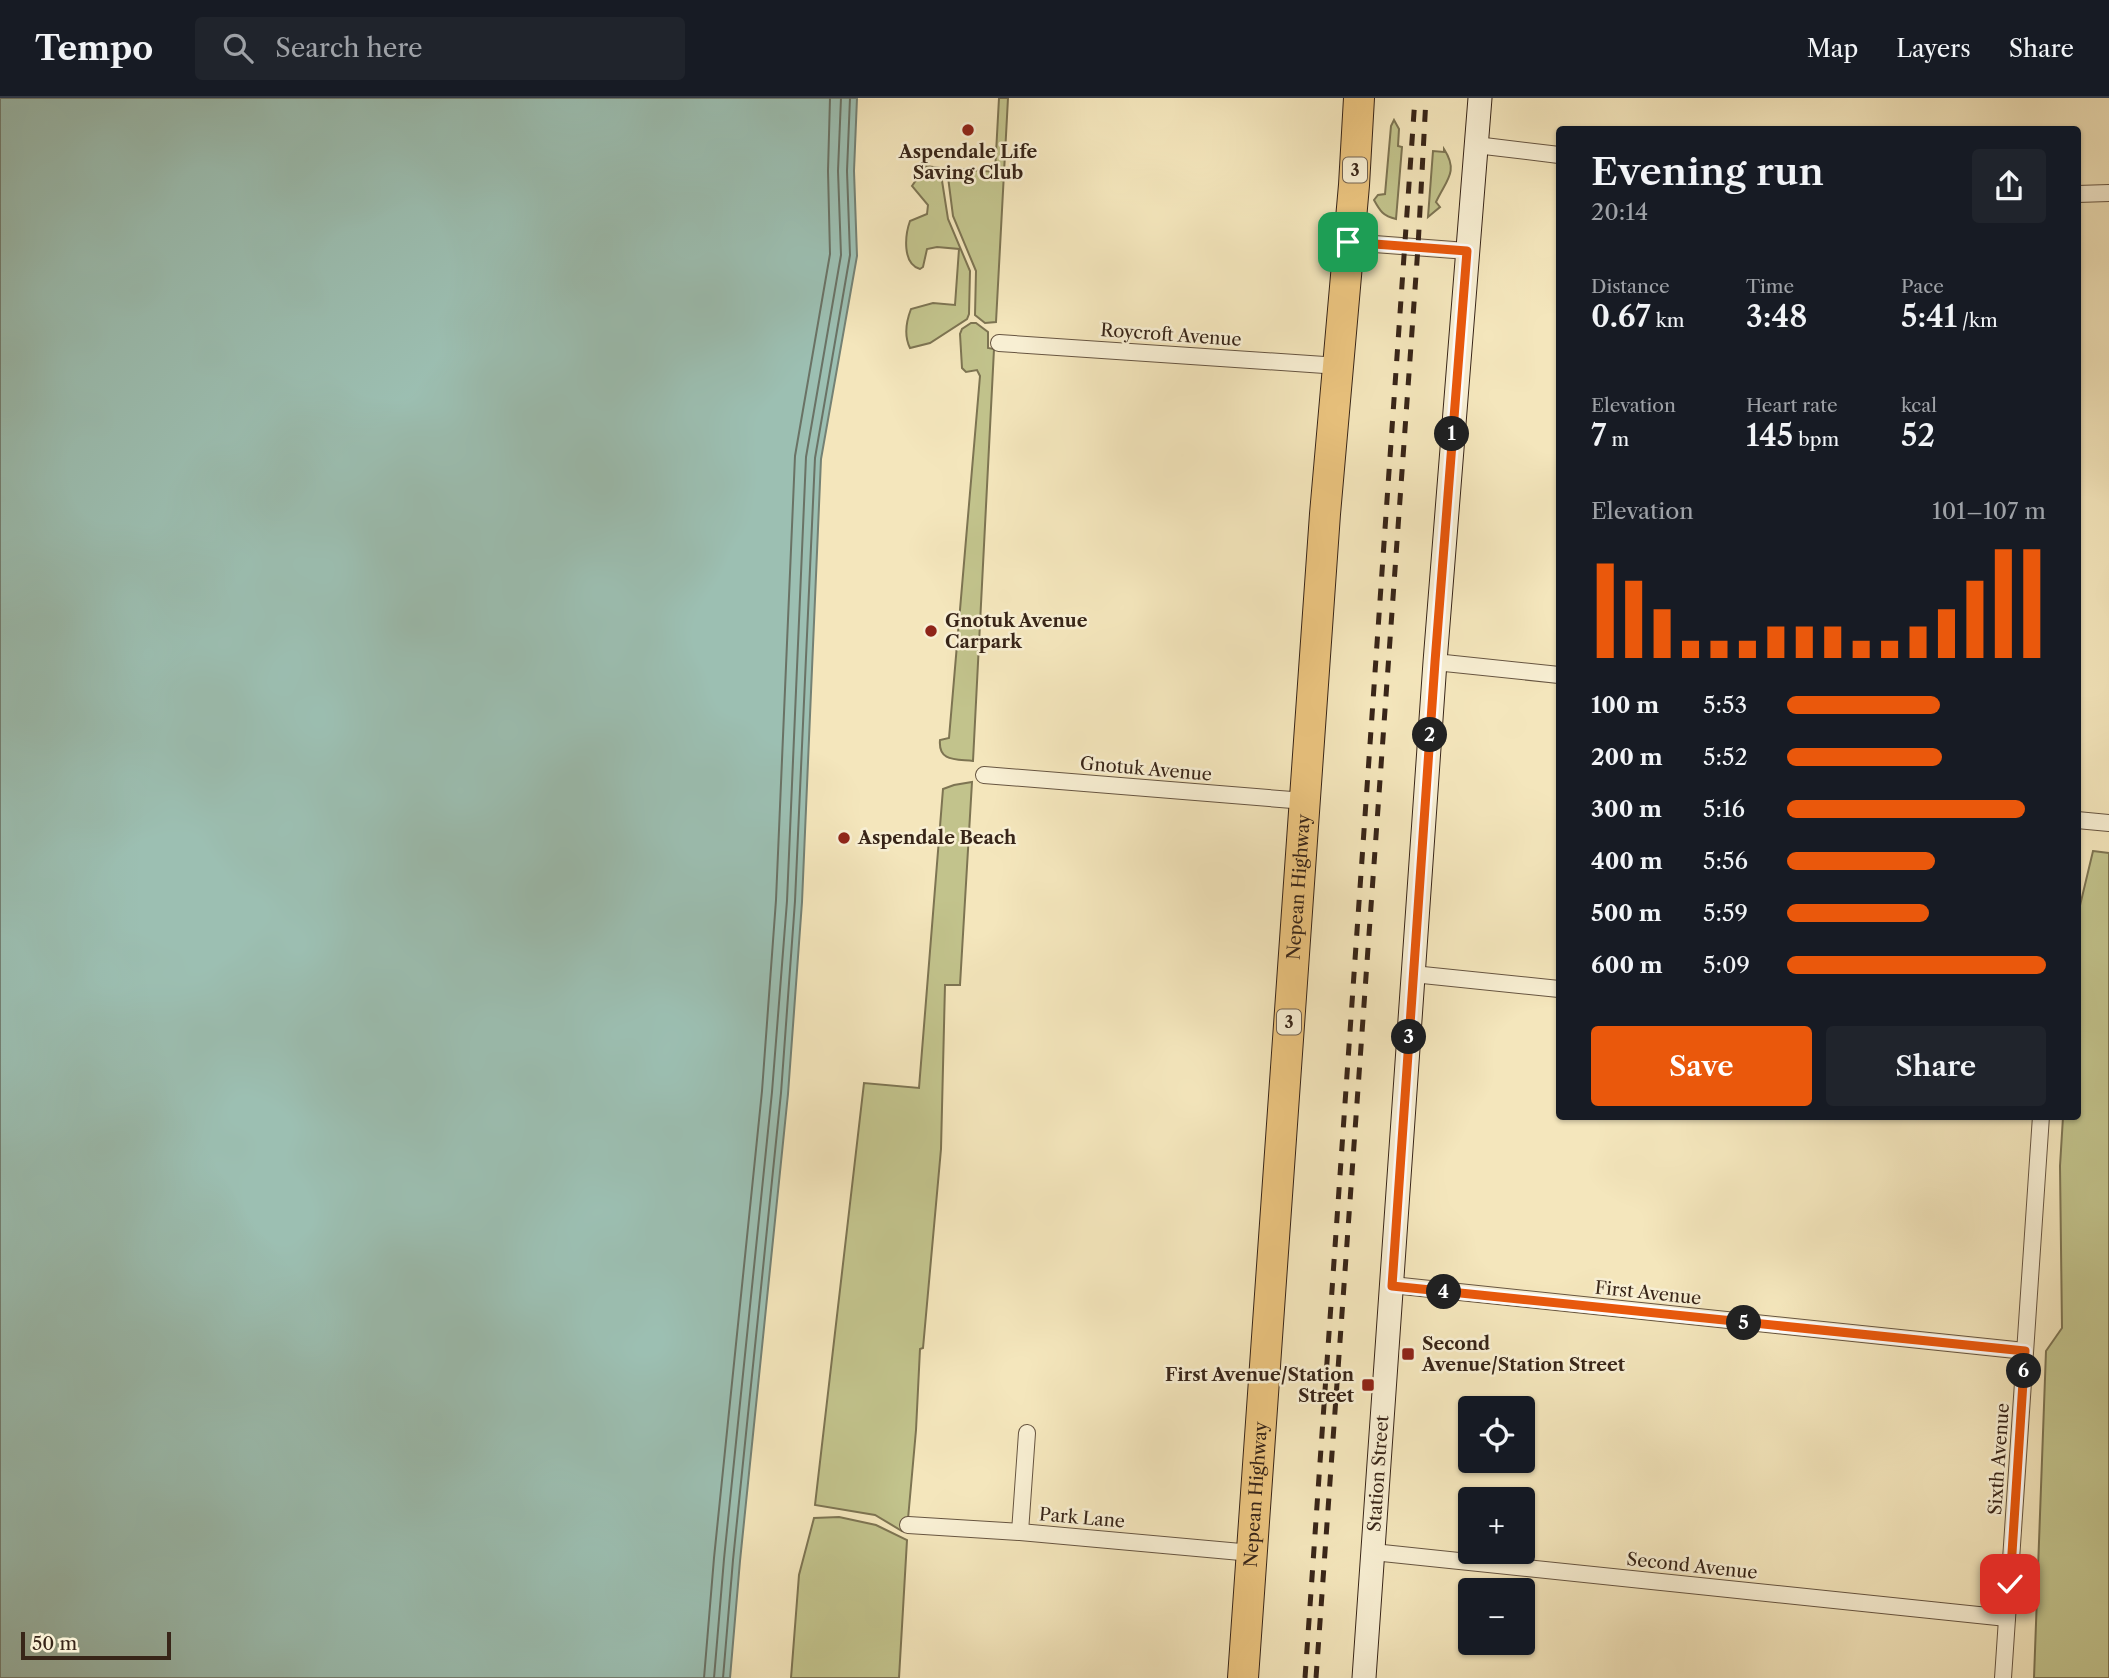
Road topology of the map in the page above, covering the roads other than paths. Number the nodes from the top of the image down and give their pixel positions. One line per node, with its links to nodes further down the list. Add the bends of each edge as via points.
1 (1359, 98): 7 (highway, Nepean Highway / 3)
2 (1480, 98): 3 (street, Station Street)
3 (1476, 145): 4 (street); 8 (street, Station Street)
4 (1556, 155)
5 (2109, 193): 6 (street)
6 (2081, 194)
7 (1348, 242): 8 (street); 10 (highway, Nepean Highway / 3)
8 (1467, 251): 11 (street, Station Street)
9 (999, 343): 10 (street, Roycroft Avenue)
10 (1339, 366): 14 (highway, Nepean Highway / 3)
11 (1435, 662): 12 (street); 17 (street, Station Street)
12 (1556, 675)
13 (984, 775): 14 (street, Gnotuk Avenue)
14 (1305, 801): 25 (highway, Nepean Highway / 3)
15 (2081, 820): 16 (street)
16 (2109, 824)
17 (1413, 974): 18 (street); 20 (street, Station Street)
18 (1556, 989)
19 (2041, 1120): 21 (street, Sixth Avenue)
20 (1392, 1286): 21 (street, First Avenue); 26 (street, Station Street)
21 (2025, 1351): 27 (street, Sixth Avenue)
22 (1027, 1433): 24 (street)
23 (908, 1525): 24 (street, Park Lane)
24 (1020, 1532): 25 (street, Park Lane)
25 (1252, 1552): 28 (highway, Nepean Highway / 3)
26 (1373, 1552): 27 (street, Second Avenue); 29 (street, Station Street)
27 (2007, 1618): 30 (street, Sixth Avenue)
28 (1243, 1678)
29 (1364, 1678)
30 (2003, 1678)

